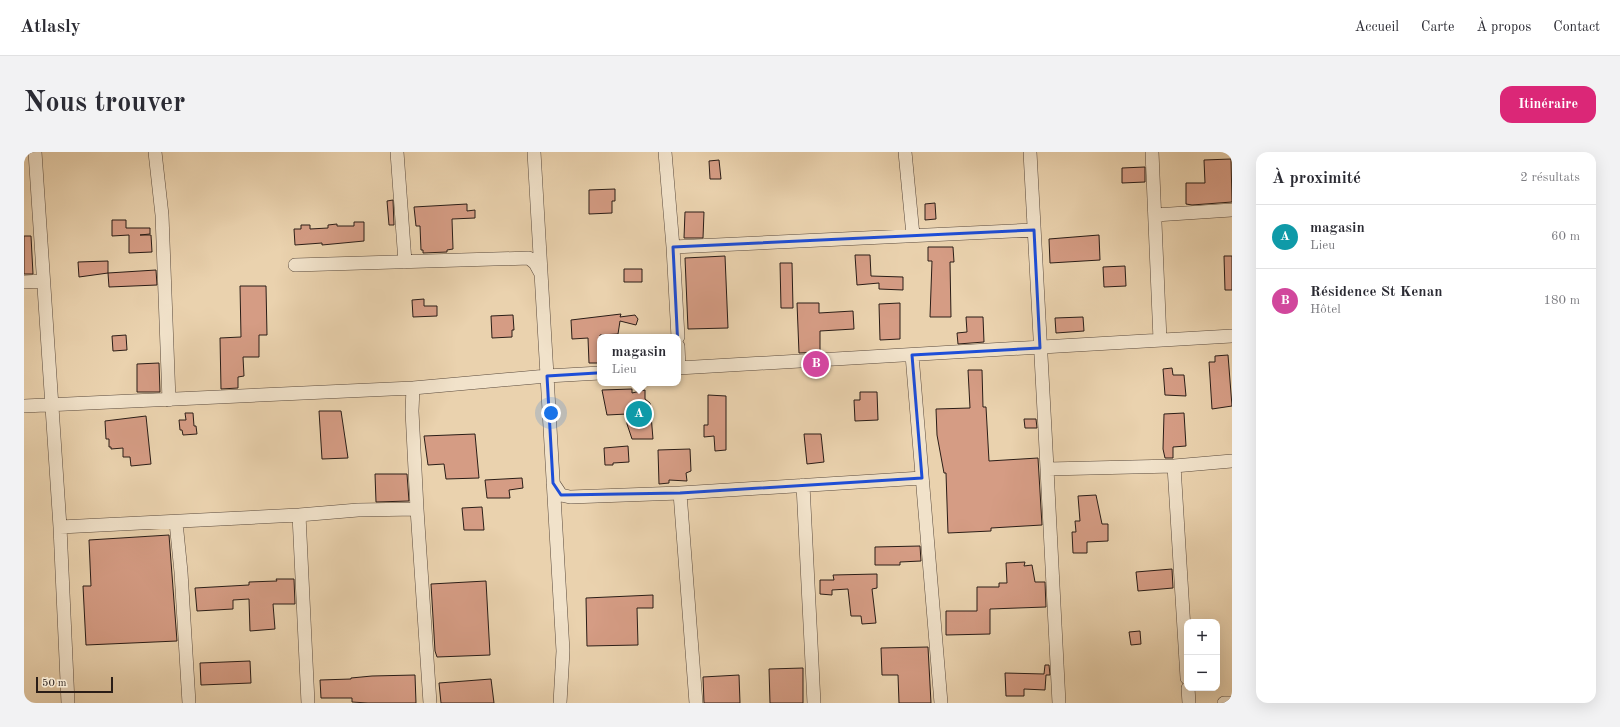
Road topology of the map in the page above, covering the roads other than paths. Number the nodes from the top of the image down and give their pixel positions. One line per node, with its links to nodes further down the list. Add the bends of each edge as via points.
1 (35, 152): 17 (street)
2 (156, 152): 28 (street, via 162,215)
3 (397, 152): 14 (street)
4 (534, 152): 16 (street)
5 (665, 152): 13 (street)
6 (905, 152): 12 (street)
7 (1030, 152): 11 (street)
8 (1152, 152): 10 (street)
9 (1232, 210): 10 (street)
10 (1155, 215): 21 (street)
11 (1034, 230): 12 (street); 22 (street)
12 (914, 235): 13 (street)
13 (673, 247): 19 (street)
14 (405, 262): 15 (street); 16 (street, via 529,258 535,262)
15 (294, 265)
16 (541, 276): 26 (street)
17 (42, 281): 18 (street); 29 (street)
18 (24, 282)
19 (678, 334)
20 (1232, 336): 21 (street)
21 (1160, 340): 22 (street)
22 (1040, 348): 23 (street); 33 (street)
23 (912, 355): 24 (street); 34 (street)
24 (681, 368)
25 (597, 373): 26 (street)
26 (547, 376): 27 (street); 35 (street)
27 (413, 388): 28 (street); 38 (street)
28 (169, 400): 29 (street)
29 (51, 404): 30 (street); 41 (street)
30 (24, 406)
31 (1232, 460): 32 (street)
32 (1174, 466): 33 (street); 42 (street)
33 (1048, 468): 52 (street)
34 (922, 478): 36 (street); 51 (street)
35 (553, 484): 37 (street, via 561,495 570,497); 48 (street, via 563,651)
36 (804, 485): 37 (street); 50 (street)
37 (680, 493): 49 (street)
38 (417, 509): 39 (street); 47 (street)
39 (299, 515): 40 (street); 46 (street)
40 (176, 522): 41 (street); 45 (street)
41 (60, 527): 44 (street)
42 (1186, 655)
43 (1188, 691): 53 (street)
44 (68, 703)
45 (190, 703)
46 (308, 703)
47 (430, 703)
48 (560, 703)
49 (696, 703)
50 (814, 703)
51 (941, 703)
52 (1059, 703)
53 (1189, 703)
54 (1224, 703): 55 (street)
55 (1232, 703)

